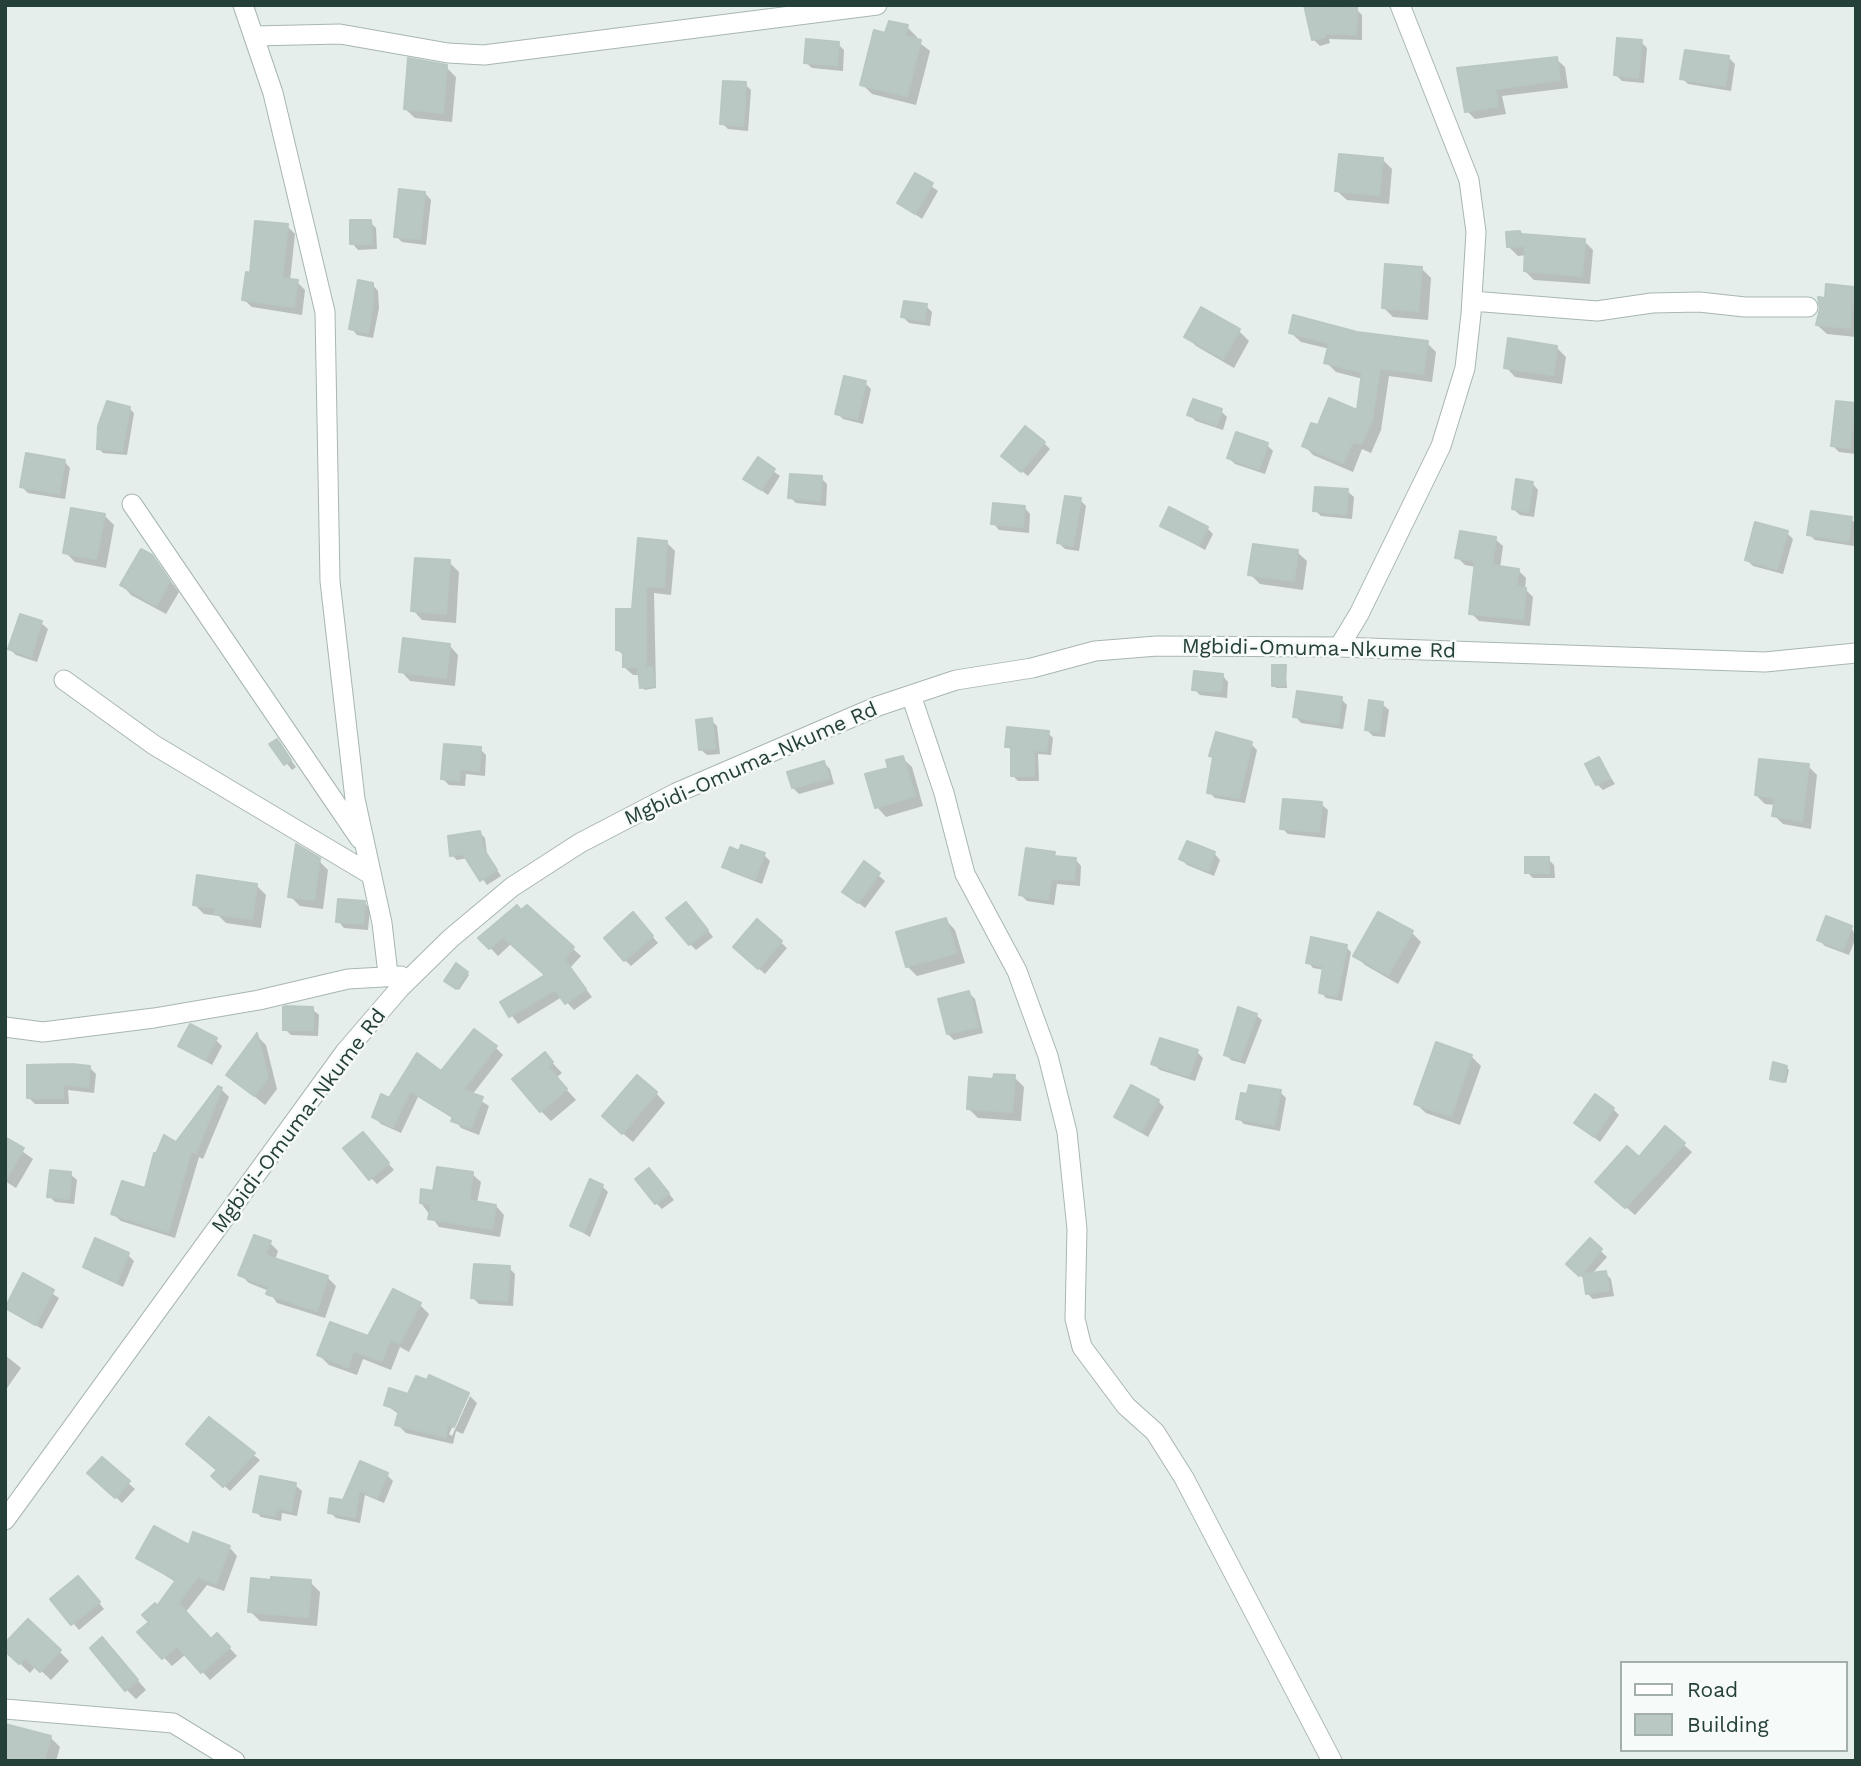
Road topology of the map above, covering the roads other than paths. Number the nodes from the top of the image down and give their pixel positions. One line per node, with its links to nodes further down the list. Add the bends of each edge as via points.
1 (243, 5): 4 (street)
2 (877, 5): 4 (street, via 484,55 340,34)
3 (1399, 5): 5 (street, via 1469,180 1476,232)
4 (254, 36): 12 (street, via 274,93 325,312 330,581)
5 (1472, 301): 6 (street, via 1597,311 1699,302); 8 (street, via 1465,368 1441,446)
6 (1808, 307)
7 (132, 504): 12 (street)
8 (1339, 647): 9 (street, Mgbidi-Omuma-Nkume Rd, via 1765,662); 11 (street, Mgbidi-Omuma-Nkume Rd, via 1157,646 1095,651 1032,668 956,680)
9 (1856, 653)
10 (64, 680): 13 (street, via 154,746)
11 (911, 695): 15 (street, Mgbidi-Omuma-Nkume Rd, via 772,749 580,843 512,887); 20 (street, via 965,874 1017,971 1051,1069 1067,1132 1077,1229 1075,1320 1082,1347 1126,1406 1156,1432 1184,1478)
12 (364, 846): 13 (street)
13 (370, 874): 14 (street)
14 (388, 974): 15 (street); 16 (street, via 154,1018 43,1032)
15 (411, 977): 17 (street, Mgbidi-Omuma-Nkume Rd, via 345,1052)
16 (5, 1027)
17 (5, 1520)
18 (5, 1709): 19 (street, via 173,1723)
19 (234, 1761)
20 (1332, 1761)

